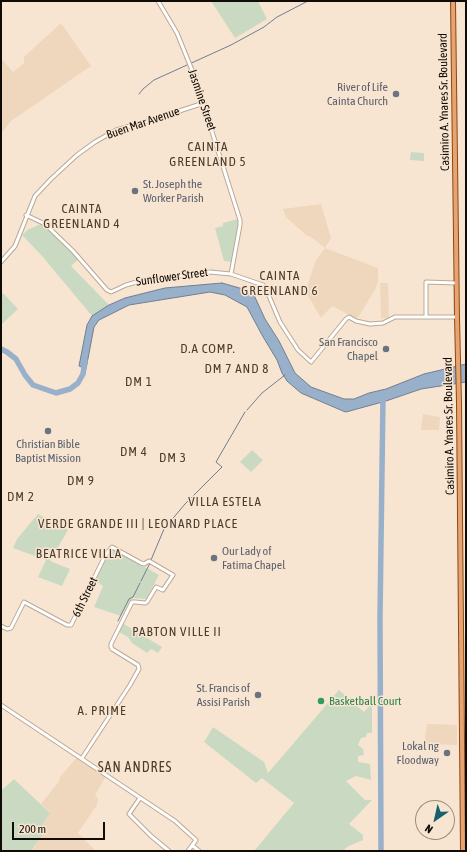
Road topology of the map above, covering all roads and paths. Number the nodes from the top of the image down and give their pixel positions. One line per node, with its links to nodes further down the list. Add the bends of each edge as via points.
1 (158, 1): 3 (street, Jasmine Street, via 177,33)
2 (453, 1): 7 (main road, Casimiro A. Ynares Sr. Boulevard)
3 (204, 103): 4 (street, Buen Mar Avenue, via 116,130 94,142 69,161 42,188 33,199); 6 (street, Jasmine Street, via 240,220)
4 (26, 215): 5 (street, Buen Mar Avenue, via 16,246); 6 (street, Sunflower Street, via 45,224 73,250 110,292 126,284 155,278 210,272)
5 (1, 262)
6 (231, 274): 8 (street, Sunflower Street, via 265,287 280,322 298,350 311,362 349,317 367,324 375,324 395,317)
7 (456, 283): 8 (street, via 426,282); 9 (main road, Casimiro A. Ynares Sr. Boulevard)
8 (426, 316): 9 (street)
9 (456, 317): 18 (main road, Casimiro A. Ynares Sr. Boulevard, via 459,391)
10 (1, 626): 12 (street, 6th Street, via 9,629 24,602 70,626 112,546 141,563 149,561 173,575 163,590 156,587 147,602 132,602 111,644 112,649 139,668)
11 (1, 705): 12 (street)
12 (82, 758): 13 (street)
13 (140, 798): 14 (street, via 174,820 196,840); 15 (street, via 129,814)
14 (193, 846): 16 (street); 17 (street)
15 (169, 851)
16 (188, 851)
17 (199, 851)
18 (463, 851)

